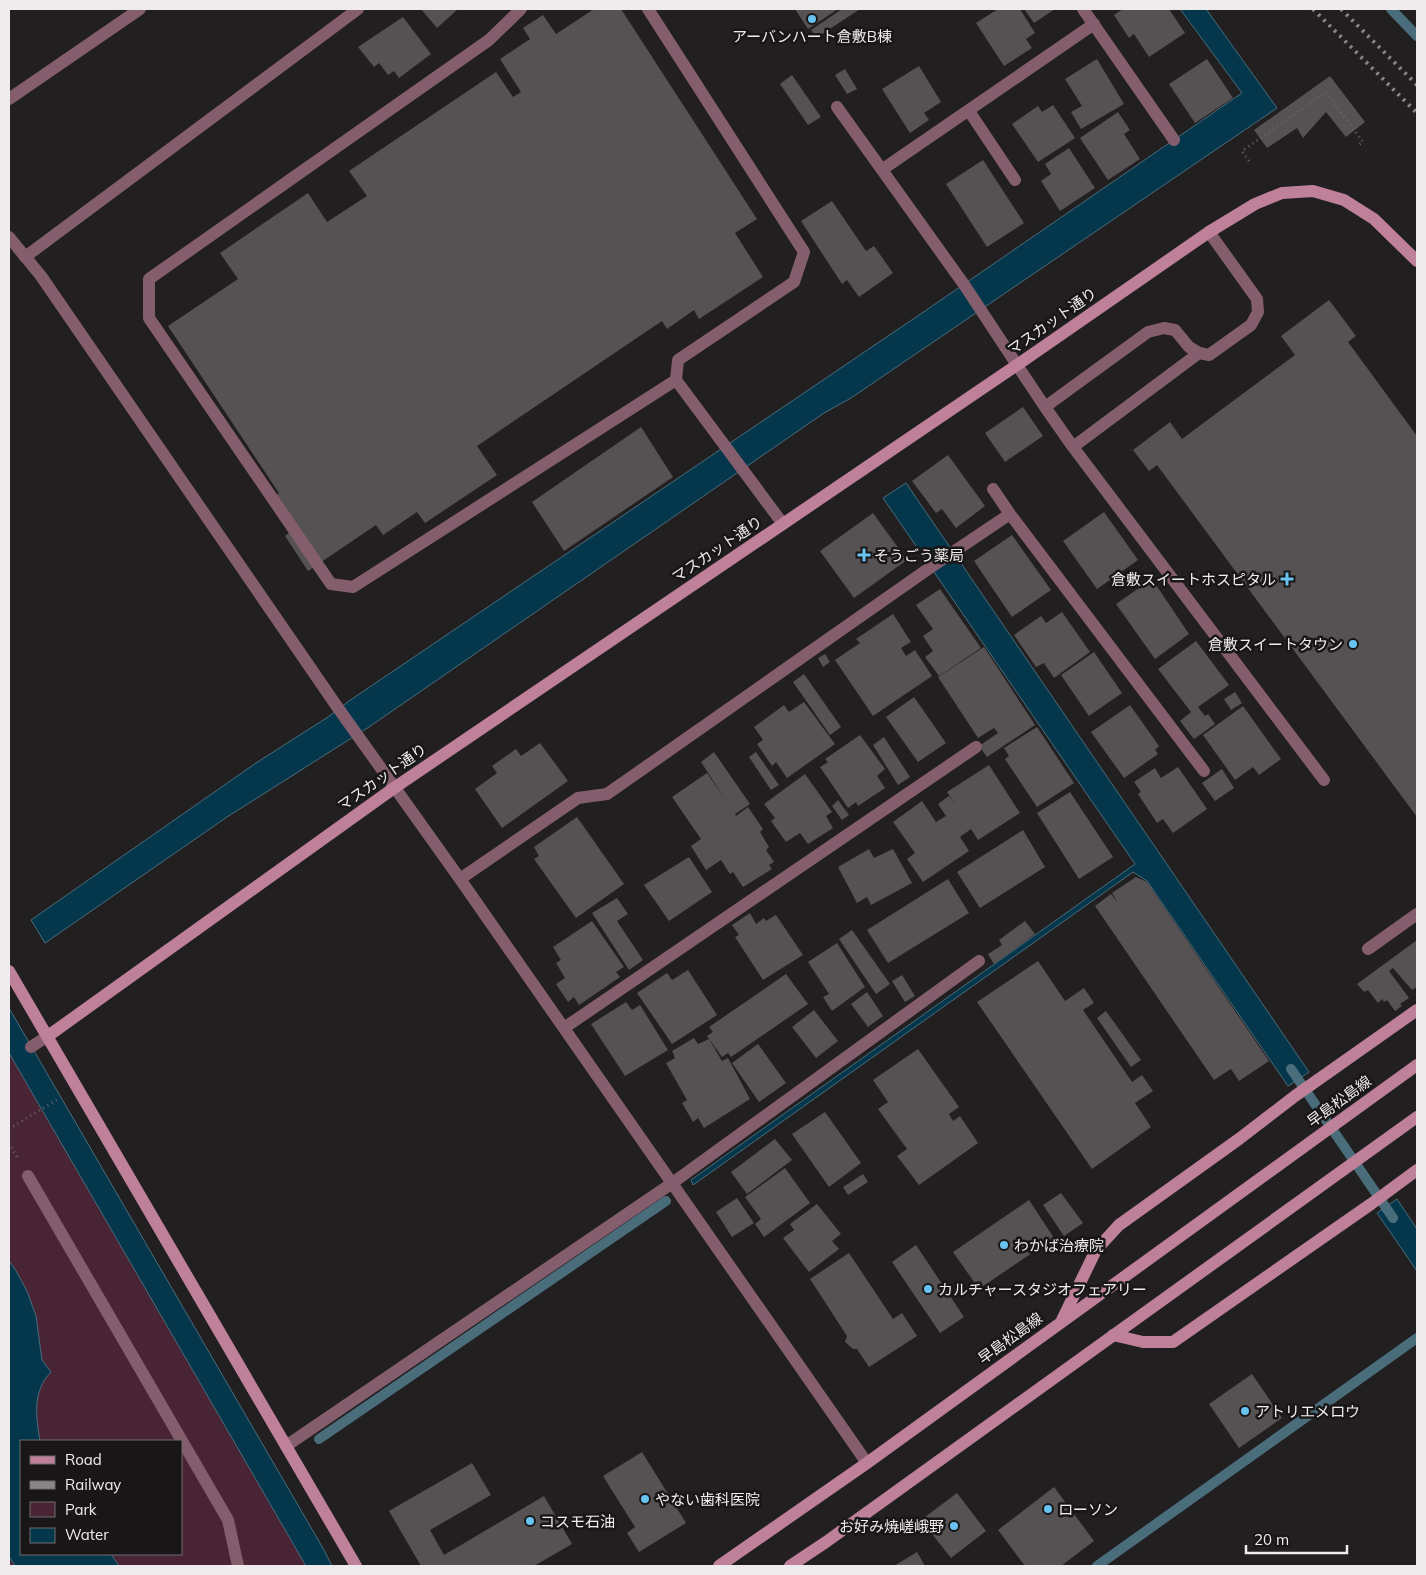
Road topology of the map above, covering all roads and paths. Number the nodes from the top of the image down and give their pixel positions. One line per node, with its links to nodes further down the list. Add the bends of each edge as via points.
1 (140, 9): 7 (street)
2 (358, 9): 17 (street)
3 (521, 9): 21 (street, via 488,40 149,279 149,318 330,584 353,587)
4 (648, 9): 21 (street, via 804,252 794,282 678,360)
5 (1083, 9): 6 (street)
6 (1094, 24): 9 (street); 10 (street)
7 (9, 99)
8 (837, 106): 13 (street)
9 (969, 111): 13 (street); 14 (street)
10 (1174, 140)
11 (1358, 146): 12 (path, via 1363,142 1326,92 1242,151)
12 (1249, 161)
13 (883, 169): 20 (street)
14 (1015, 180)
15 (1209, 232): 18 (main road, マスカット通り, via 1256,204 1282,194 1313,191 1344,200 1374,219); 19 (street, via 1257,299 1258,312 1251,325 1209,355); 20 (main road, マスカット通り)
16 (9, 237): 17 (street)
17 (25, 256): 30 (street)
18 (1417, 262)
19 (1199, 353): 22 (street, via 1175,330 1164,328 1148,332); 23 (street)
20 (1017, 366): 22 (street); 26 (main road, マスカット通り)
21 (676, 380): 26 (street)
22 (1045, 407): 23 (street)
23 (1073, 447): 29 (street)
24 (993, 489): 25 (street)
25 (1010, 514): 28 (street); 31 (street, via 607,794 578,798)
26 (783, 524): 30 (main road, マスカット通り)
27 (976, 747): 37 (street)
28 (1204, 771)
29 (1324, 780)
30 (394, 788): 31 (street); 38 (main road, マスカット通り)
31 (460, 879): 37 (street)
32 (1417, 914): 33 (street)
33 (1368, 949)
34 (979, 961): 46 (street)
35 (9, 971): 38 (main road)
36 (1417, 1010): 47 (main road, via 1119,1225 1096,1250)
37 (564, 1028): 46 (street)
38 (48, 1036): 39 (street); 51 (main road)
39 (31, 1047)
40 (1417, 1065): 47 (main road, 早島松島線)
41 (60, 1097): 43 (path)
42 (1417, 1117): 48 (main road)
43 (9, 1129)
44 (1417, 1170): 48 (main road, via 1173,1342 1143,1342)
45 (28, 1176): 49 (street)
46 (671, 1184): 51 (street); 52 (street)
47 (1060, 1322): 52 (main road, 早島松島線)
48 (1113, 1334): 56 (main road)
49 (181, 1440)
50 (182, 1441): 53 (street, via 228,1520)
51 (286, 1446): 54 (main road)
52 (867, 1463): 55 (main road, 早島松島線)
53 (238, 1566)
54 (356, 1566)
55 (719, 1566)
56 (790, 1566)

